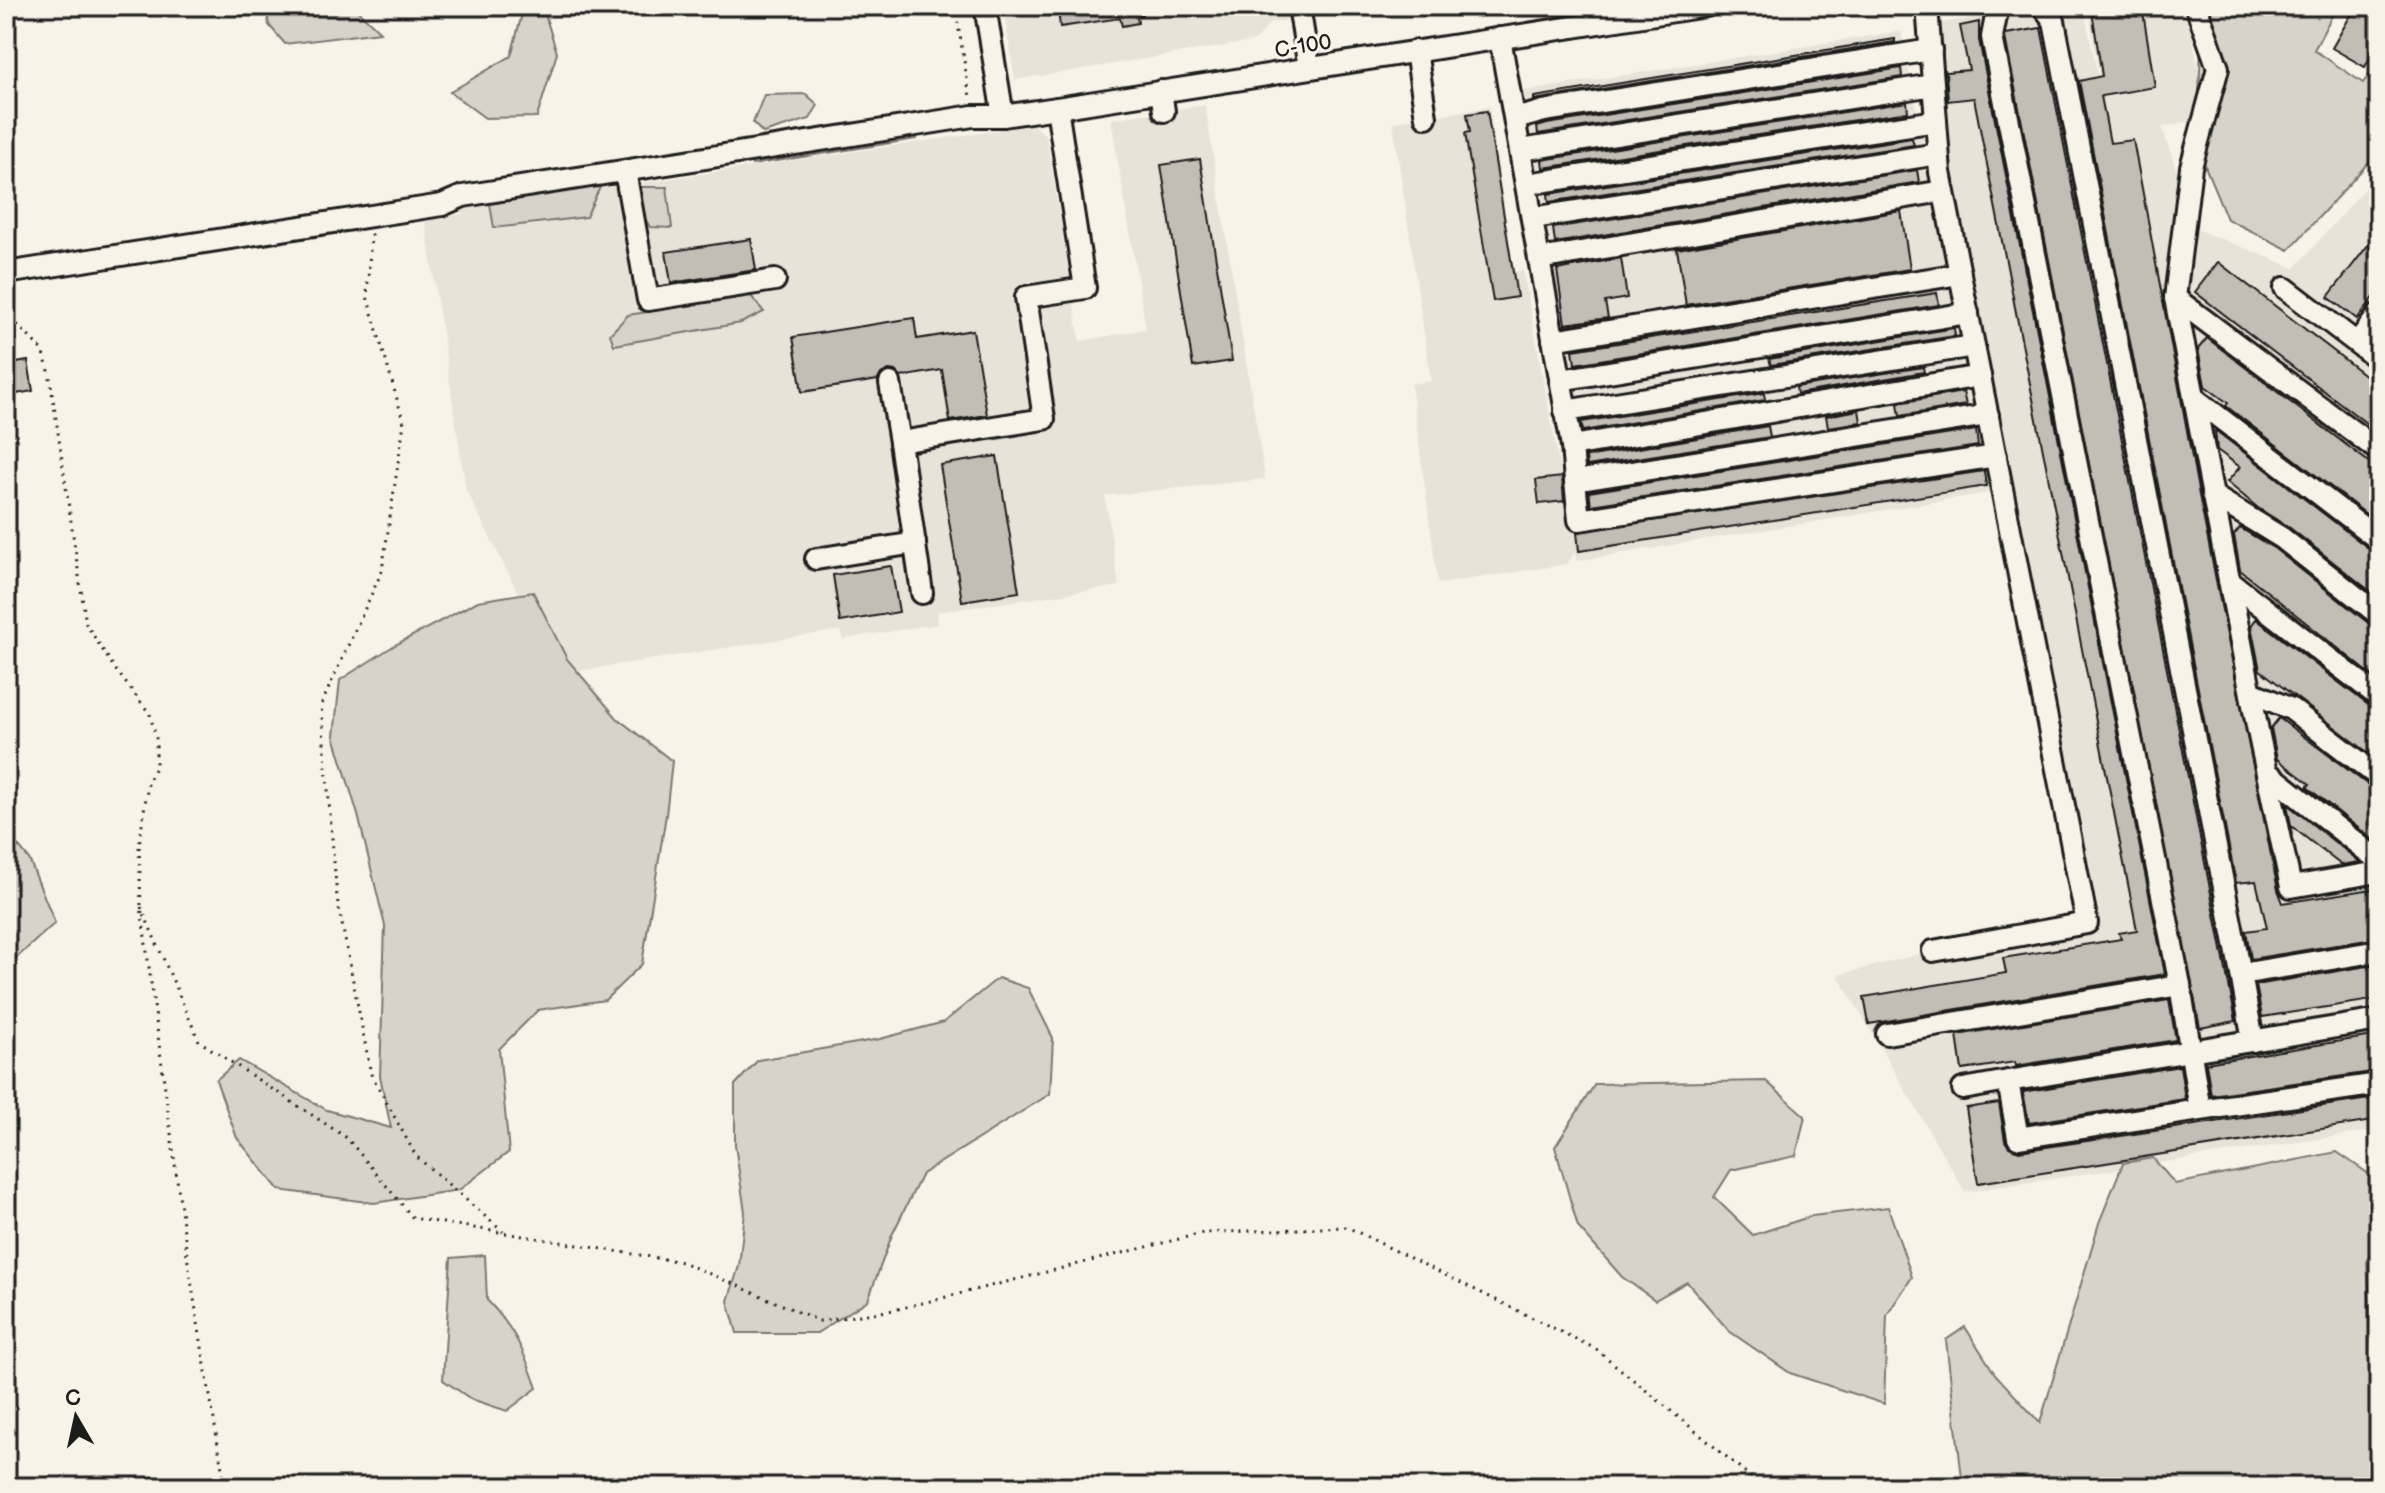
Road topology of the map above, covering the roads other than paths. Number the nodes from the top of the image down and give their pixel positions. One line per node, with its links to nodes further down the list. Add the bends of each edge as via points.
1 (985, 6): 14 (street)
2 (1299, 6): 11 (street)
3 (1706, 6): 8 (street, С-100)
4 (1927, 6): 9 (street)
5 (1998, 6): 63 (street, via 1992,37)
6 (2043, 6): 62 (street, via 2054,21)
7 (2196, 6): 29 (street, via 2218,68 2191,167)
8 (1500, 38): 10 (street, С-100); 16 (street)
9 (1931, 50): 12 (street); 16 (street)
10 (1416, 51): 11 (street, С-100); 15 (street)
11 (1309, 68): 13 (street, С-100, via 1163,101)
12 (1933, 85): 17 (street); 18 (street)
13 (1057, 108): 14 (street, С-100); 42 (street, via 1085,288 1026,297 1044,419)
14 (1003, 116): 20 (street, С-100, via 973,116)
15 (1426, 117)
16 (1515, 119): 18 (street)
17 (1936, 121): 19 (street); 21 (street)
18 (1521, 150): 21 (street)
19 (1938, 154): 22 (street); 23 (street)
20 (625, 171): 25 (street, С-100); 27 (street, via 648,300)
21 (1527, 184): 23 (street)
22 (1943, 191): 24 (street); 26 (street)
23 (1533, 218): 24 (street)
24 (1539, 259): 32 (street)
25 (6, 273)
26 (1960, 274): 30 (street); 32 (street)
27 (775, 280)
28 (2285, 288): 33 (street)
29 (2175, 298): 39 (street); 44 (street)
30 (1968, 313): 34 (street); 37 (street)
31 (2379, 314): 33 (street)
32 (1553, 340): 37 (street)
33 (2357, 343): 35 (street)
34 (1974, 346): 36 (street); 40 (street)
35 (2379, 360)
36 (1980, 376): 41 (street); 43 (street)
37 (1560, 380): 40 (street)
38 (890, 383): 42 (street)
39 (2194, 398): 47 (street); 48 (street)
40 (1565, 411): 43 (street)
41 (1988, 415): 45 (street); 46 (street)
42 (900, 442): 49 (street)
43 (1572, 446): 46 (street)
44 (2379, 451)
45 (1996, 456): 46 (street, via 1579,520); 60 (street, via 2087,923)
46 (1575, 481)
47 (2212, 495): 51 (street); 53 (street, via 2282,538)
48 (2379, 540)
49 (915, 543): 50 (street); 52 (street)
50 (816, 559)
51 (2229, 581): 54 (street); 55 (street)
52 (922, 593)
53 (2379, 615)
54 (2251, 692): 56 (street); 57 (street, via 2291,709)
55 (2379, 697)
56 (2267, 772): 58 (street); 59 (street, via 2291,887)
57 (2379, 777)
58 (2379, 861)
59 (2379, 872)
60 (1933, 951)
61 (2379, 951): 62 (street)
62 (2241, 974): 66 (street)
63 (2180, 985): 65 (street); 67 (street)
64 (2379, 1020): 66 (street)
65 (1887, 1034)
66 (2253, 1041): 67 (street)
67 (2190, 1051): 68 (street); 71 (street)
68 (2008, 1081): 70 (street); 71 (street, via 2018,1138)
69 (2379, 1084): 71 (street)
70 (1963, 1089)
71 (2200, 1110)

